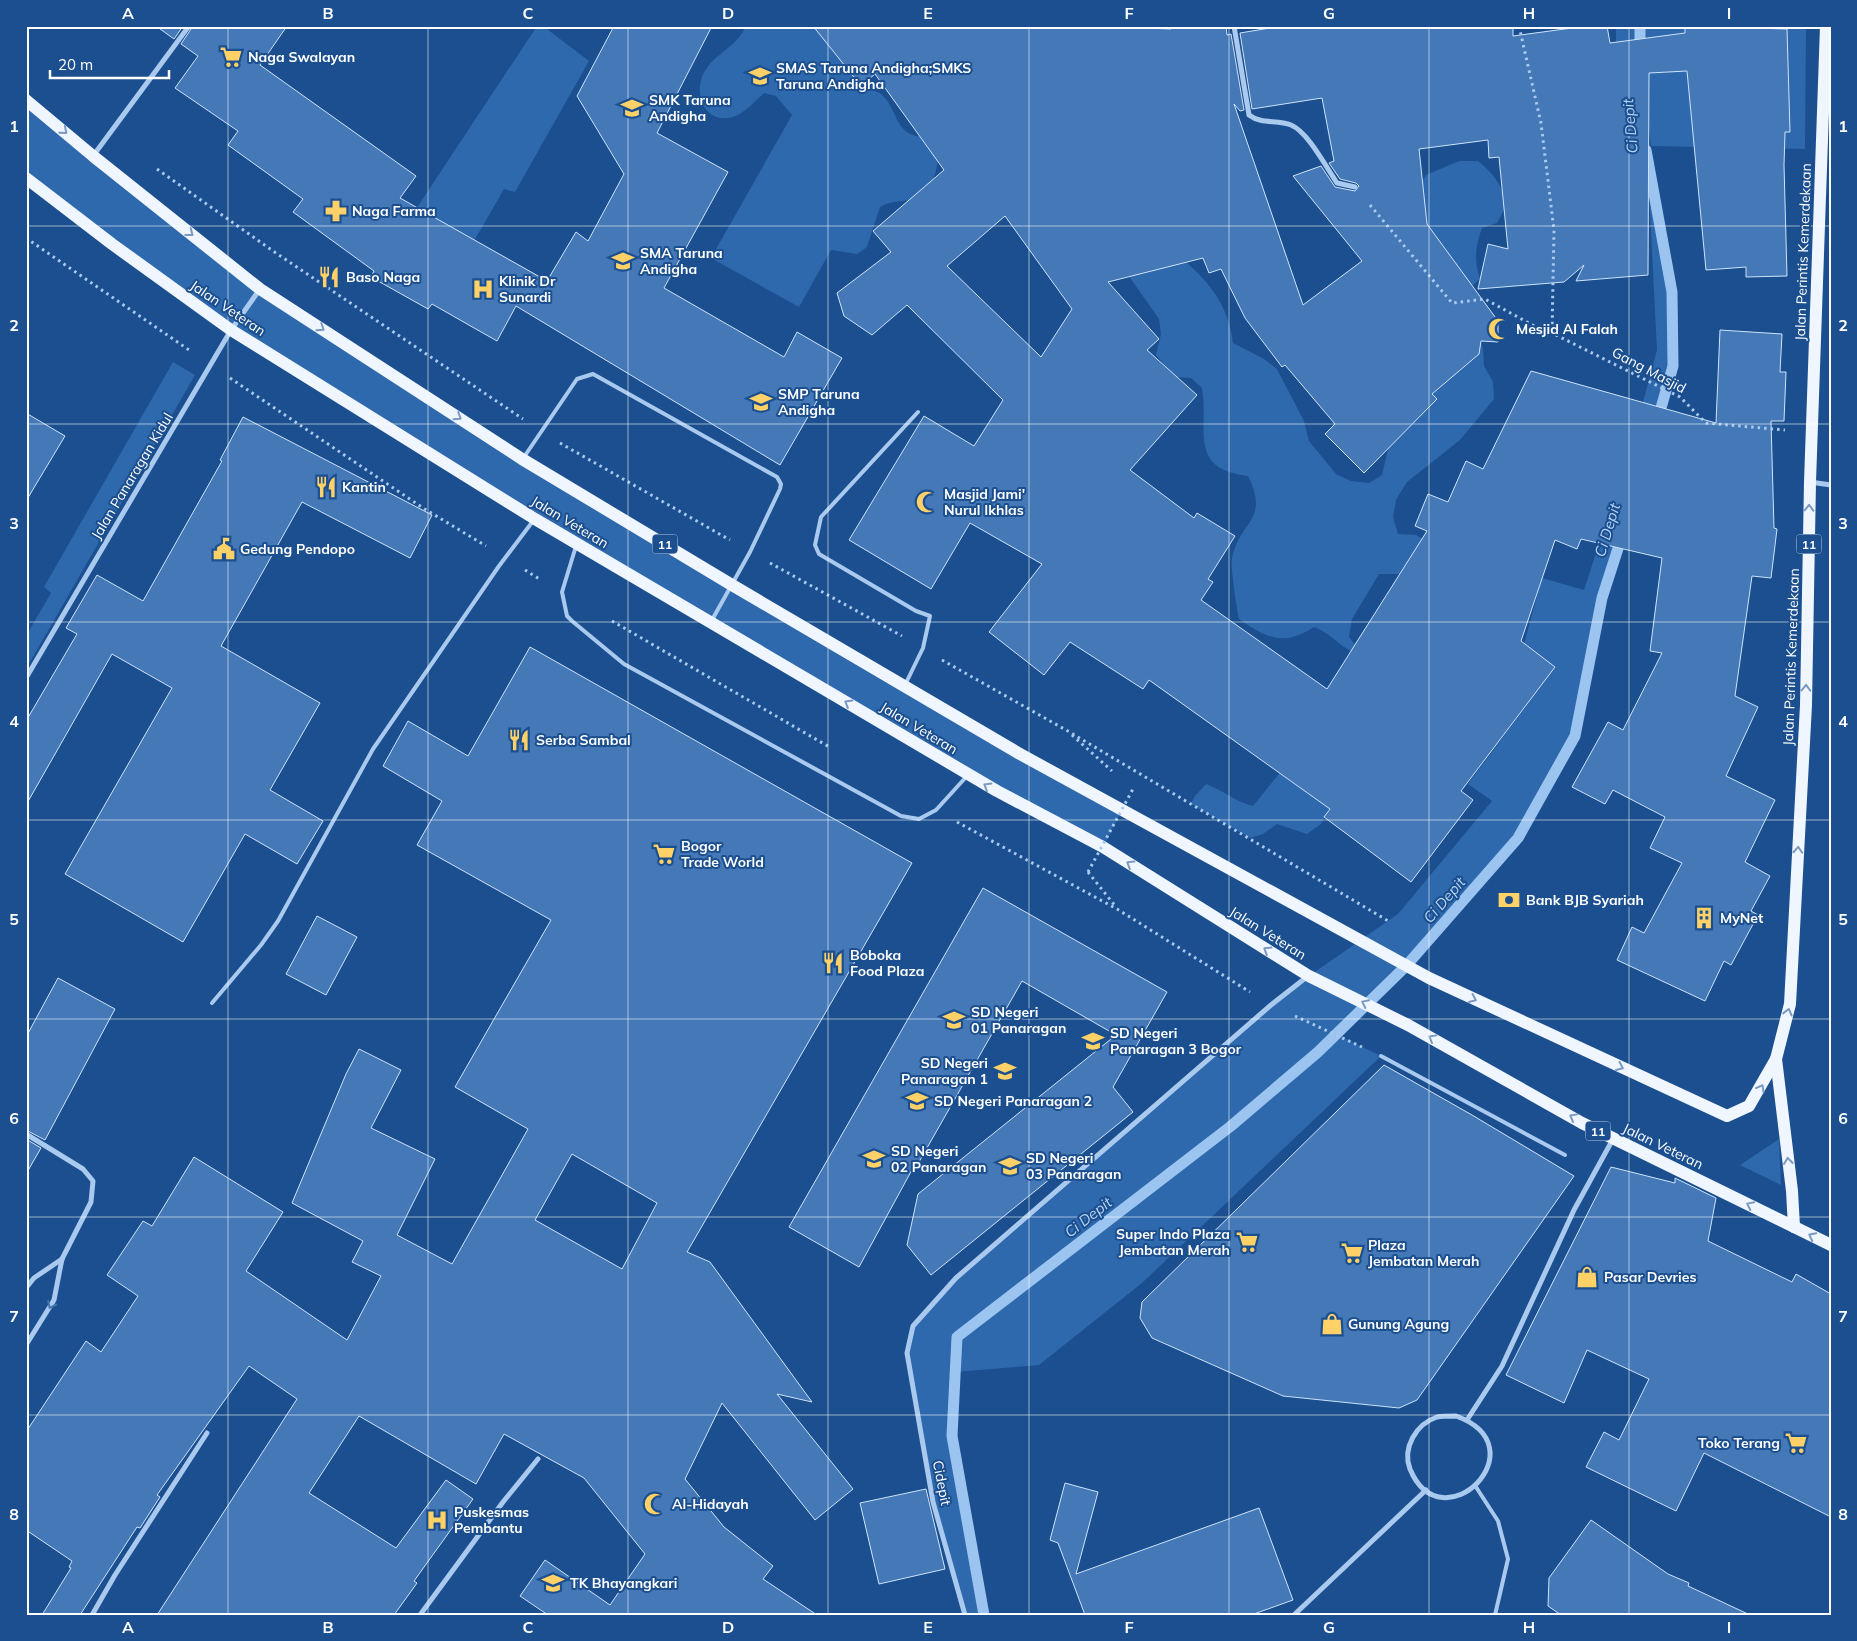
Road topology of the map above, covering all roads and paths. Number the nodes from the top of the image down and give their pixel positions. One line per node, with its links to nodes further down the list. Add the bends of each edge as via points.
1 (189, 26): 6 (street)
2 (1234, 26): 9 (street, via 1249,115 1260,121 1286,123 1294,127 1310,143 1337,183)
3 (1518, 26): 13 (path, via 1541,123 1554,230)
4 (1826, 26): 16 (main road, Jalan Perintis Kemerdekaan / 11)
5 (26, 100): 6 (main road, Jalan Veteran / 11, one-way to 6)
6 (93, 156): 11 (main road, Jalan Veteran / 11, one-way to 11)
7 (156, 168): 17 (path)
8 (26, 178): 12 (main road, Jalan Veteran / 11)
9 (1355, 187): 13 (path, Gang Masjid, via 1452,303 1485,298)
10 (26, 238): 14 (path)
11 (260, 289): 12 (street, Jalan Panaragan Kidul); 18 (main road, Jalan Veteran / 11, one-way to 18)
12 (230, 330): 14 (street, Jalan Panaragan Kidul); 21 (main road, Jalan Veteran / 11)
13 (1552, 333): 16 (path, Gang Masjid, via 1680,397 1706,423)
14 (211, 364): 24 (path, via 423,508); 30 (street, Jalan Panaragan Kidul)
15 (918, 412): 29 (lane, via 821,517 815,545 819,554 930,616)
16 (1811, 431): 19 (main road, Jalan Perintis Kemerdekaan / 11)
17 (542, 432): 18 (lane); 23 (path); 23 (lane, via 577,379 593,374 777,477 780,489)
18 (522, 459): 25 (main road, Jalan Veteran / 11)
19 (1810, 482): 20 (street); 46 (main road, Jalan Perintis Kemerdekaan / 11, one-way to 19, via 1790,1004 1806,705)
20 (1831, 485)
21 (535, 519): 22 (main road, Jalan Veteran / 11); 24 (lane)
22 (577, 544): 26 (lane); 28 (main road, Jalan Veteran / 11)
23 (750, 552): 25 (lane); 29 (path)
24 (505, 558): 26 (path); 41 (lane, via 374,749 278,921)
25 (732, 585): 28 (lane); 31 (main road, Jalan Veteran / 11)
26 (562, 592): 37 (lane, via 567,616 624,664 901,816 919,819)
27 (605, 617): 33 (path)
28 (711, 622): 34 (main road, Jalan Veteran / 11, one-way to 28)
29 (923, 648): 31 (lane); 32 (path)
30 (26, 678)
31 (904, 687): 46 (main road, Jalan Veteran / 11, one-way to 46, via 1429,978 1727,1116 1749,1106)
32 (1066, 730): 35 (path); 39 (path)
33 (834, 750)
34 (968, 774): 37 (lane); 40 (main road, Jalan Veteran / 11, one-way to 34, via 1103,847)
35 (1118, 776)
36 (1125, 783): 38 (path, bridge, via 1133,789 1088,872)
37 (936, 810): 38 (path)
38 (1117, 909): 42 (path)
39 (1372, 912)
40 (1309, 976): 42 (street); 48 (main road, Jalan Veteran / 11, one-way to 40, via 1408,1025)
41 (212, 1003)
42 (1271, 1005): 63 (street, Cidepit, via 956,1278 913,1326 907,1353 933,1502)
43 (1287, 1012): 44 (path)
44 (1355, 1043)
45 (1381, 1056): 49 (lane)
46 (1776, 1060): 50 (main road, Jalan Perintis Kemerdekaan / 11, one-way to 46)
47 (26, 1134): 52 (street, via 83,1169 92,1181 91,1202)
48 (1613, 1138): 50 (main road, Jalan Veteran / 11, one-way to 48); 55 (street, via 1574,1210 1502,1366)
49 (1566, 1154)
50 (1794, 1226): 51 (main road, Jalan Veteran / 11, one-way to 50)
51 (1831, 1245)
52 (62, 1259): 53 (street, via 34,1278); 54 (street, one-way to 54, via 54,1300)
53 (26, 1288)
54 (26, 1345)
55 (1468, 1420): 58 (street, via 1481,1431 1488,1444 1488,1470); 59 (street, via 1456,1416 1438,1417 1424,1423 1413,1435 1408,1449 1409,1467)
56 (207, 1434): 61 (street)
57 (538, 1459): 62 (street)
58 (1476, 1487): 59 (street, via 1458,1496 1442,1498); 64 (lane, via 1498,1521 1508,1559)
59 (1426, 1490): 60 (street)
60 (1295, 1614)
61 (92, 1615)
62 (420, 1615)
63 (965, 1615)
64 (1495, 1615)

